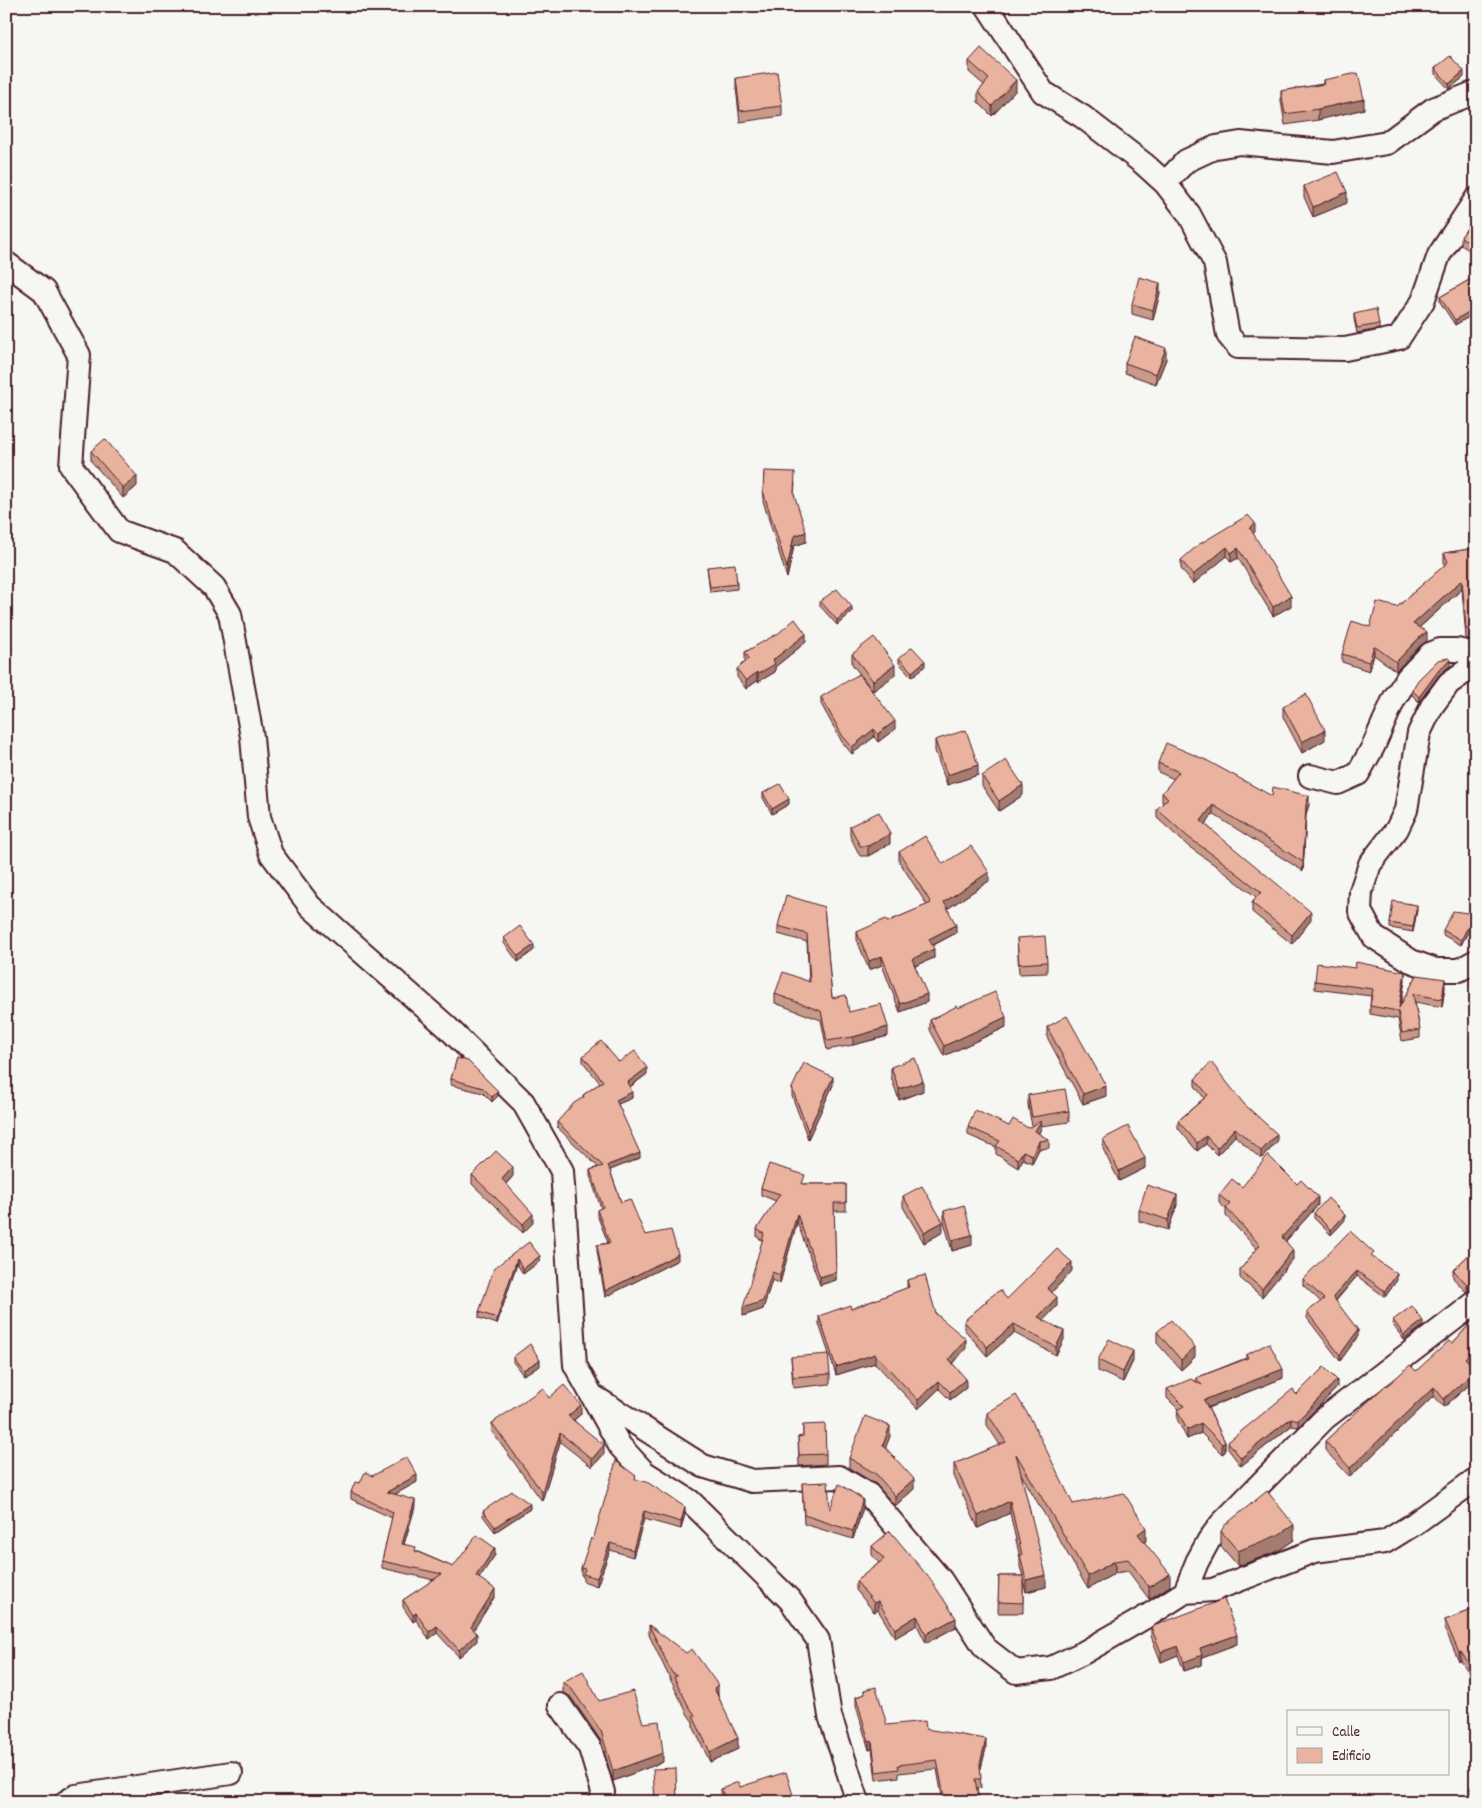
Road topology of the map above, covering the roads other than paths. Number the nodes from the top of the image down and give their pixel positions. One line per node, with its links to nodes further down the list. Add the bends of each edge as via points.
1 (986, 6): 3 (street, via 1043,92 1083,117)
2 (1476, 92): 3 (street, via 1433,110 1387,143 1333,152 1240,143 1216,147 1186,161)
3 (1165, 183): 4 (street, via 1189,214 1215,263 1228,335 1238,347 1346,349 1399,338 1423,301 1438,255)
4 (1476, 200)
5 (6, 263): 11 (street, via 44,291 79,356 71,466 119,531 175,551 214,587 230,614 252,738 259,817 271,854 310,906 446,1026 523,1102 562,1171 574,1365)
6 (1476, 658): 8 (street, via 1457,650 1430,654 1408,677 1394,699 1358,774 1338,783)
7 (1476, 664): 9 (street, via 1449,682 1418,733 1406,810 1370,864 1361,891 1360,911 1374,937 1411,961 1436,970 1459,970)
8 (1310, 776)
9 (1476, 961)
10 (1476, 1302): 13 (street, via 1325,1418 1217,1529 1196,1562)
11 (590, 1394): 13 (street, via 703,1466 752,1481 839,1477 869,1495 941,1580 985,1648 1016,1672 1051,1668); 18 (street, via 620,1446 644,1472 690,1501 790,1600 818,1640 830,1716)
12 (1476, 1479): 13 (street, via 1386,1542 1314,1551 1213,1590)
13 (1185, 1592)
14 (560, 1705): 17 (street, via 590,1748 603,1792)
15 (230, 1773): 16 (street, via 76,1796)
16 (66, 1802)
17 (601, 1802)
18 (858, 1802)

